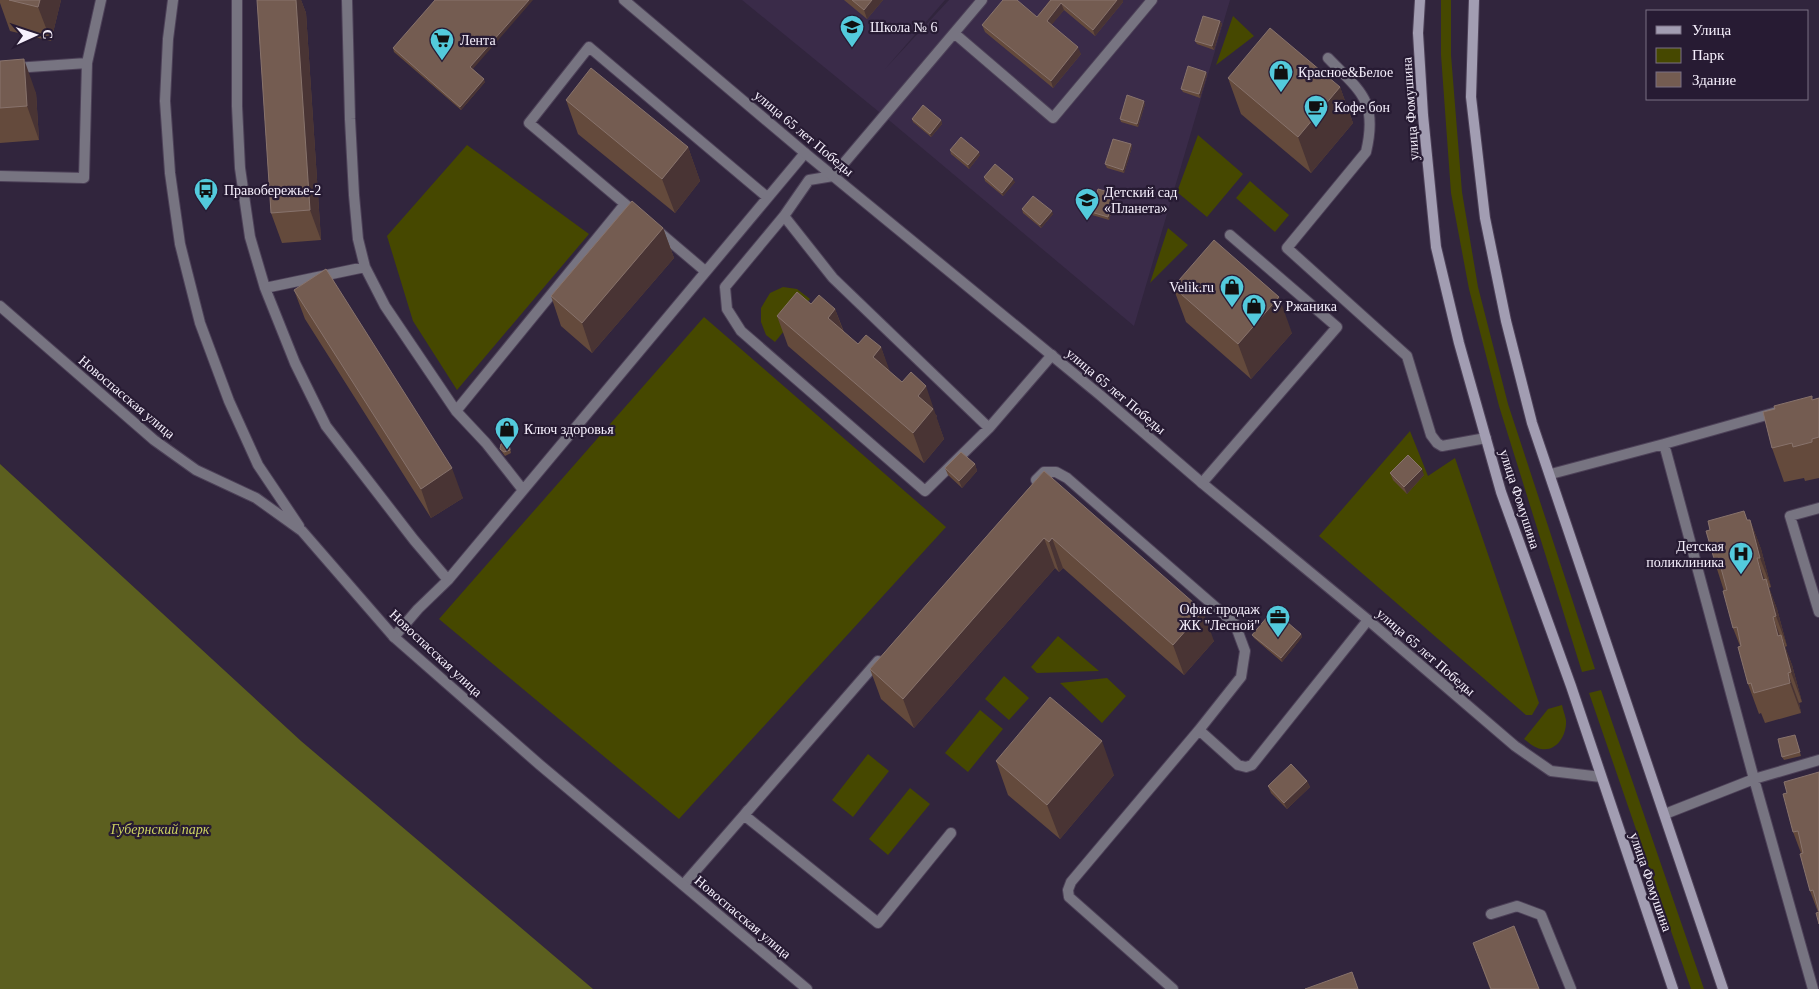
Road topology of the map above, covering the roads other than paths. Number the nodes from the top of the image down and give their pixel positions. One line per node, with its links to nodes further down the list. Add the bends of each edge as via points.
1 (101, 0): 12 (street)
2 (173, 0): 36 (street, via 165,101 180,244 200,322 229,402 258,465)
3 (237, 0): 23 (street, via 240,168 250,237)
4 (347, 0): 21 (street, via 354,195 358,239)
5 (624, 0): 14 (street, улица 65 лет Победы)
6 (982, 0): 10 (street)
7 (1152, 0): 10 (street, via 1053,118)
8 (1420, 0): 29 (main road, улица Фомушина, via 1418,33 1423,115 1436,247)
9 (1474, 0): 31 (main road, via 1471,97 1485,218 1532,423)
10 (954, 34): 16 (street)
11 (1328, 58): 29 (street, via 1363,94 1370,114 1366,152 1288,248 1407,356 1431,435 1437,443 1442,446)
12 (87, 63): 13 (street); 15 (street, via 84,178)
13 (0, 69)
14 (805, 153): 16 (street, улица 65 лет Победы); 17 (street)
15 (0, 176)
16 (833, 176): 19 (street, via 809,180); 25 (street, улица 65 лет Победы)
17 (767, 197): 18 (street, via 589,47 529,123); 22 (street)
18 (625, 204): 22 (street); 27 (street)
19 (784, 216): 28 (street, via 832,278); 28 (street, via 725,287 727,309 740,331 924,490)
20 (1230, 235): 32 (street, via 1337,327)
21 (365, 267): 23 (street); 27 (street, via 385,306)
22 (705, 271): 34 (street)
23 (265, 288): 37 (street, via 295,363 326,426)
24 (0, 306): 36 (street, Новоспасская улица, via 154,440 196,470 256,498)
25 (1052, 355): 28 (street); 32 (street, улица 65 лет Победы)
26 (1792, 408): 30 (street)
27 (456, 411): 34 (street)
28 (989, 428)
29 (1486, 438): 44 (main road, улица Фомушина, via 1501,492)
30 (1664, 444): 31 (street); 45 (street)
31 (1551, 474): 47 (main road)
32 (1202, 483): 39 (street, улица 65 лет Победы)
33 (1031, 486): 42 (street, via 1044,472 1056,472 1066,478 1235,624 1246,650 1242,677)
34 (524, 490): 37 (street)
35 (1819, 508): 38 (street, via 1790,516)
36 (302, 530): 40 (street, Новоспасская улица)
37 (448, 580): 40 (street)
38 (1819, 612)
39 (1368, 620): 42 (street, via 1252,765 1238,765); 44 (street, улица 65 лет Победы, via 1515,746 1551,771)
40 (394, 637): 49 (street, Новоспасская улица, via 526,753)
41 (884, 654): 46 (street)
42 (1199, 730): 52 (street, via 1071,882 1068,890 1070,897)
43 (1819, 760): 45 (street)
44 (1601, 777): 54 (main road, улица Фомушина)
45 (1754, 779): 47 (street); 56 (street)
46 (750, 808): 48 (street, via 744,815 878,923); 49 (street)
47 (1665, 814): 55 (main road)
48 (951, 833)
49 (684, 884): 51 (street, Новоспасская улица)
50 (1491, 914): 53 (street, via 1517,906 1541,915)
51 (807, 989)
52 (1173, 989)
53 (1572, 989)
54 (1673, 989)
55 (1723, 989)
56 (1813, 989)

